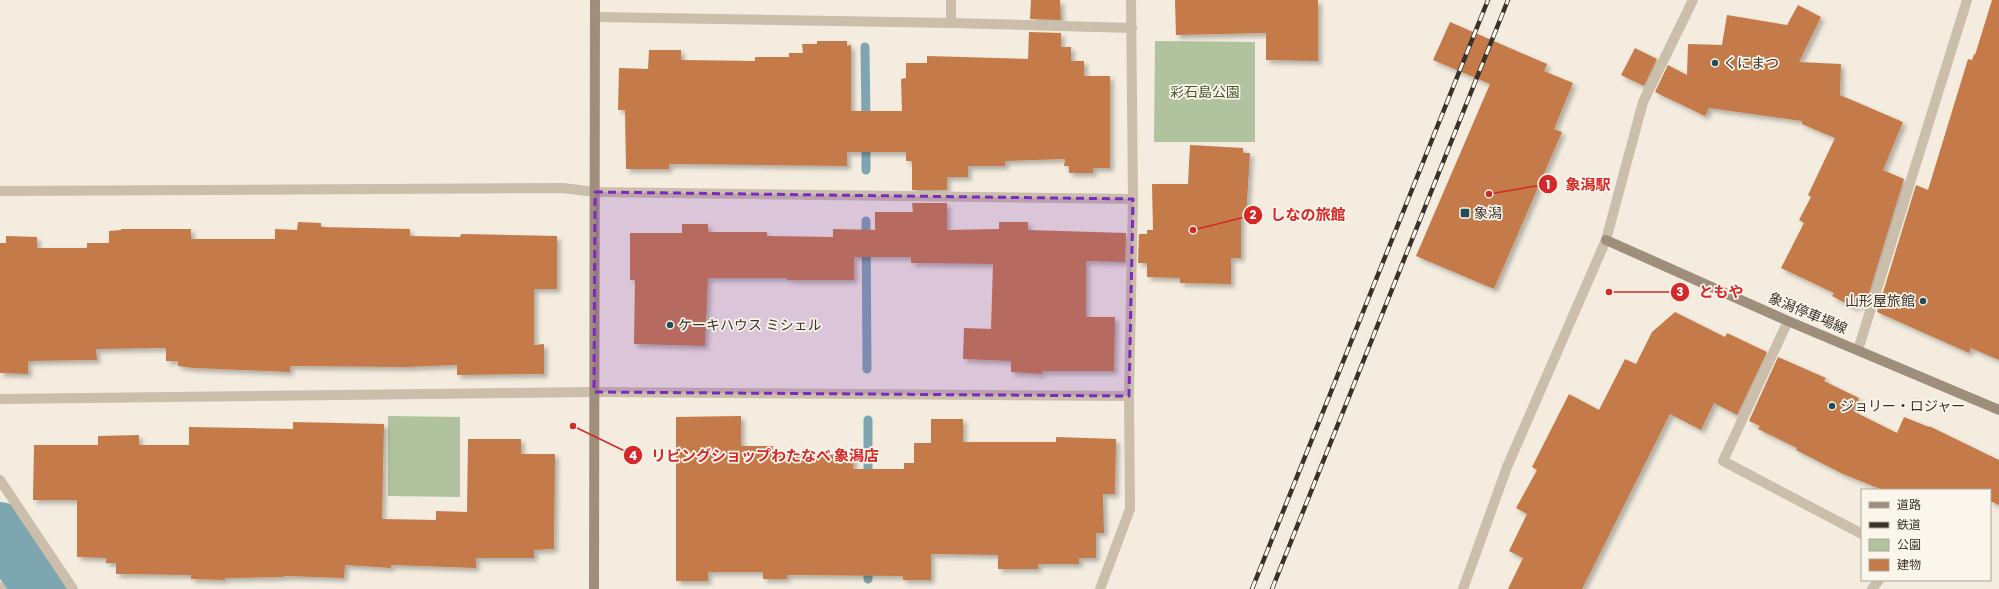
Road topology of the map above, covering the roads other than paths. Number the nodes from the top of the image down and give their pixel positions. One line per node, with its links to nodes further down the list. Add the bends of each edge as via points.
1 (596, 0): 6 (street)
2 (951, 0): 7 (street)
3 (1131, 0): 8 (street)
4 (1693, 0): 12 (street, via 1643,102)
5 (1967, 0): 14 (street)
6 (596, 17): 7 (street); 10 (street)
7 (950, 23): 8 (street)
8 (1132, 28): 11 (street)
9 (0, 191): 10 (street, via 563,188)
10 (595, 192): 11 (street); 15 (street)
11 (1133, 199): 16 (street)
12 (1606, 240): 13 (street, 象潟停車場線); 25 (street, via 1507,467)
13 (1788, 321): 14 (street, 象潟停車場線); 20 (street, via 1723,461)
14 (1858, 350): 18 (street, 象潟停車場線)
15 (594, 392): 16 (street); 17 (street); 23 (street)
16 (1129, 396): 24 (street, via 1130,509)
17 (0, 399)
18 (1999, 410)
19 (0, 480): 22 (street)
20 (1861, 533)
21 (1878, 581): 26 (street)
22 (73, 589)
23 (594, 589)
24 (1100, 589)
25 (1463, 589)
26 (1872, 589)

